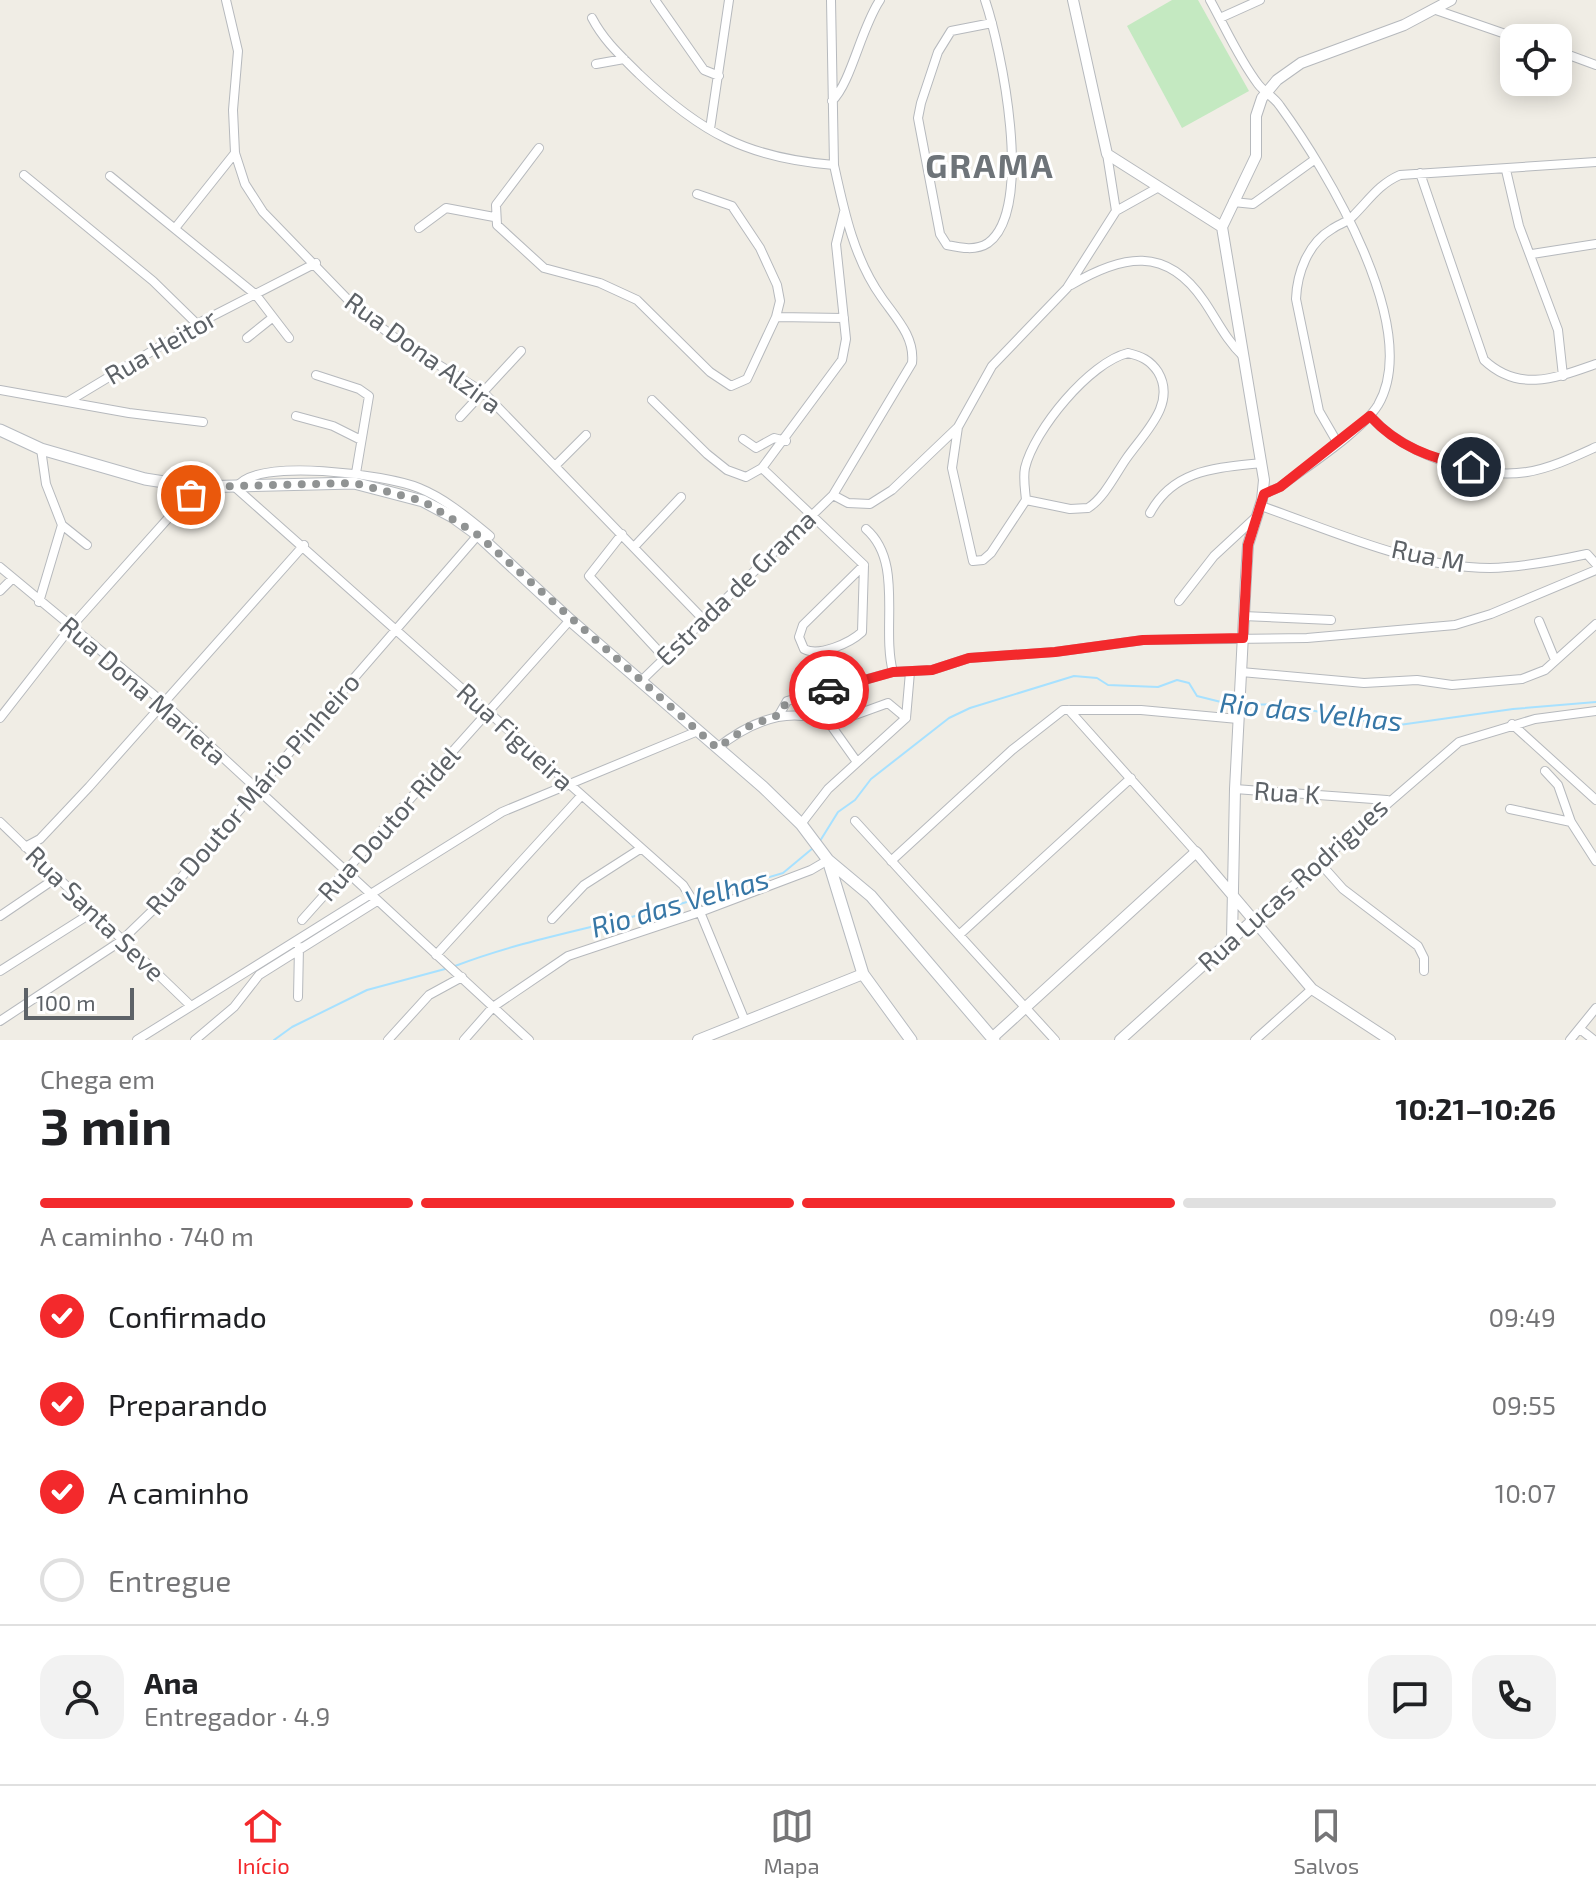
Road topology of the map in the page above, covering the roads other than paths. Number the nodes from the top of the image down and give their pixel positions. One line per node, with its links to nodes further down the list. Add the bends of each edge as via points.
1 (226, 0): 25 (street, Rua Dona Alzira, via 238,51)
2 (655, 0): 20 (street, via 704,70)
3 (729, 0): 20 (street)
4 (831, 0): 22 (street)
5 (880, 0): 22 (street)
6 (985, 0): 14 (street)
7 (1073, 0): 26 (street)
8 (1210, 0): 13 (street)
9 (1260, 0): 13 (street)
10 (1451, 0): 11 (street)
11 (1433, 9): 15 (street); 21 (street, via 1301,63)
12 (592, 18): 17 (street)
13 (1220, 18): 21 (street)
14 (992, 23): 14 (street, via 1013,169 998,231 987,244 964,248 947,245 940,234 918,118 938,52 951,31)
15 (1500, 32)
16 (1572, 56): 19 (street)
17 (624, 59): 18 (street); 23 (street, via 689,119)
18 (596, 64)
19 (1596, 65)
20 (719, 76): 23 (street)
21 (1267, 92): 27 (street); 36 (street, via 1256,116 1256,156)
22 (831, 102): 29 (street)
23 (710, 129): 29 (street, via 751,150)
24 (539, 148): 39 (street, via 496,205)
25 (235, 153): 41 (street); 46 (street, Rua Dona Alzira, via 245,184 263,212)
26 (1107, 154): 34 (street); 38 (street)
27 (1314, 160): 36 (street, via 1253,204); 40 (street)
28 (1596, 162): 30 (street)
29 (834, 165): 37 (street)
30 (1506, 170): 31 (street); 45 (street, via 1519,226)
31 (1420, 173): 40 (street, via 1390,179); 59 (street, via 1484,360 1509,377 1526,381)
32 (24, 175): 52 (street)
33 (110, 176): 41 (street)
34 (1159, 187): 38 (street); 42 (street)
35 (697, 194): 49 (street, via 732,206 748,227 777,285)
36 (1233, 202): 42 (street)
37 (844, 210): 51 (street, via 836,244); 84 (street, Estrada de Grama, via 862,265 907,334 913,356)
38 (1116, 211): 47 (street)
39 (494, 217): 43 (street, via 446,208); 49 (street, via 507,236 544,268 637,300 728,386 747,379)
40 (1351, 219): 65 (street, via 1383,310 1391,353 1385,390); 74 (street, via 1316,243 1296,283 1310,377 1319,411)
41 (176, 227): 48 (street)
42 (1222, 227): 56 (street)
43 (419, 228)
44 (1596, 244): 45 (street)
45 (1532, 254): 59 (street, via 1558,330)
46 (316, 263): 48 (street, Rua Heitor); 61 (street, Rua Dona Alzira, via 357,309)
47 (1067, 288): 56 (street, via 1119,262 1154,261 1190,282); 68 (street, via 992,366)
48 (256, 295): 50 (street); 52 (street, Rua Heitor)
49 (776, 317): 51 (street)
50 (272, 318): 53 (street); 54 (street)
51 (844, 318): 73 (street, via 842,360)
52 (197, 324): 63 (street, Rua Heitor)
53 (247, 338)
54 (289, 338)
55 (521, 351): 61 (street)
56 (1243, 356): 77 (street)
57 (1596, 364): 59 (street)
58 (316, 375): 72 (street, via 368,394)
59 (1563, 376)
60 (0, 390): 63 (street)
61 (483, 392): 66 (street); 78 (street, Rua Dona Alzira)
62 (652, 400): 79 (street, via 727,470 746,477)
63 (69, 401): 67 (street)
64 (296, 416): 72 (street)
65 (1370, 416): 74 (street); 75 (street, via 1413,450 1491,471 1527,472)
66 (460, 417)
67 (203, 422)
68 (958, 427): 84 (street, via 879,500 861,506); 86 (street, via 952,468 973,561 991,553)
69 (0, 430): 76 (main road)
70 (586, 435): 78 (street)
71 (743, 439): 73 (street, via 756,448 774,438)
72 (361, 440): 80 (street)
73 (786, 441): 79 (street)
74 (1337, 442): 83 (street)
75 (1594, 448)
76 (41, 449): 81 (main road, via 145,479); 91 (street, via 46,484)
77 (1262, 463): 83 (street); 88 (street, via 1188,475 1159,497)
78 (556, 465): 93 (street, Rua Dona Alzira)
79 (762, 468): 89 (street)
80 (356, 473): 82 (street, via 251,476); 94 (street, via 419,488 456,508)
81 (196, 487): 82 (main road); 111 (street)
82 (236, 488): 94 (main road, via 354,483 423,501); 96 (street, Rua Figueira)
83 (1264, 494): 87 (street)
84 (833, 495): 89 (street, Estrada de Grama)
85 (681, 497): 97 (street)
86 (1026, 500): 86 (street, via 1083,510 1094,505 1162,407 1166,390 1154,366 1128,353 1103,362 1088,375 1031,452 1025,469)
87 (1261, 506): 90 (street); 100 (street, Rua M, via 1436,562 1489,568 1587,554)
88 (1150, 513)
89 (813, 514): 98 (street); 106 (street, Estrada de Grama)
90 (1255, 518): 103 (street, via 1214,556); 105 (street)
91 (62, 525): 95 (street); 104 (street)
92 (866, 529): 116 (street, via 885,558)
93 (622, 534): 97 (street, Rua Dona Alzira); 114 (street, via 589,576)
94 (484, 536): 107 (main road); 112 (street, Rua Doutor Mário Pinheiro)
95 (87, 545)
96 (304, 545): 112 (street, Rua Figueira); 120 (street)
97 (634, 547): 106 (street, Rua Dona Alzira)
98 (864, 565): 98 (street, via 803,625 799,637 804,649 817,653 862,632)
99 (0, 567): 101 (street, Rua Dona Marieta)
100 (1596, 567): 113 (street, via 1455,625 1378,634)
101 (12, 579): 102 (street); 104 (street, Rua Dona Marieta)
102 (0, 591)
103 (1179, 601)
104 (39, 602): 111 (street, Rua Dona Marieta)
105 (1243, 616): 108 (street); 113 (street)
106 (703, 619): 114 (street, Estrada de Grama)
107 (570, 620): 119 (main road); 123 (street, Rua Doutor Ridel)
108 (1331, 620)
109 (1539, 621): 115 (street)
110 (1596, 624): 115 (street)
111 (71, 627): 120 (street, Rua Dona Marieta); 126 (street)
112 (396, 630): 123 (street, Rua Figueira); 137 (street, Rua Doutor Mário Pinheiro)
113 (1243, 638): 117 (street, via 1143,640 969,658); 118 (street)
114 (664, 657): 119 (street, Estrada de Grama)
115 (1555, 660): 118 (street, via 1534,676 1472,685 1364,683)
116 (893, 672): 117 (street); 124 (street, via 787,701)
117 (910, 672): 127 (street)
118 (1241, 672): 125 (street)
119 (640, 682): 130 (main road)
120 (165, 704): 137 (street, Rua Dona Marieta); 146 (street, via 40,839)
121 (1069, 710): 125 (street); 134 (street); 150 (street, via 1048,718)
122 (1596, 711): 129 (street)
123 (488, 714): 135 (street, Rua Figueira); 153 (street, Rua Doutor Ridel)
124 (779, 715): 128 (street, via 816,717); 131 (street, via 751,725)
125 (1238, 717): 136 (street)
126 (0, 718)
127 (906, 718): 128 (street, via 888,703); 132 (street)
128 (830, 724): 132 (street)
129 (1512, 724): 139 (street, Rua Lucas Rodrigues, via 1470,736); 140 (street)
130 (698, 731): 131 (main road); 135 (street)
131 (717, 748): 145 (main road)
132 (857, 762): 145 (street)
133 (1545, 771): 144 (street, via 1558,785)
134 (1131, 778): 148 (street); 166 (street)
135 (568, 783): 138 (street, Rua Figueira); 157 (street, via 502,812)
136 (1235, 789): 139 (street, Rua K); 158 (street)
137 (257, 792): 153 (street, Rua Dona Marieta); 168 (street, Rua Doutor Mário Pinheiro)
138 (581, 796): 147 (street, Rua Figueira); 170 (street)
139 (1387, 800): 152 (street, Rua Lucas Rodrigues)
140 (1596, 800)
141 (1510, 809): 144 (street)
142 (855, 821): 150 (street)
143 (0, 822): 146 (street, Rua Santa Seve)
144 (1571, 822): 151 (street)
145 (801, 824): 149 (main road)
146 (25, 847): 154 (street, Rua Santa Seve)
147 (640, 849): 160 (street, Rua Figueira); 163 (street, via 584,885)
148 (1196, 852): 158 (street); 179 (street)
149 (825, 856): 155 (main road); 156 (main road); 160 (street, via 811,870)
150 (891, 861): 166 (street)
151 (1596, 861)
152 (1319, 862): 165 (street, Rua Lucas Rodrigues); 172 (street, via 1343,889 1418,946)
153 (348, 873): 157 (street, Rua Dona Marieta); 164 (street, Rua Doutor Ridel)
154 (56, 878): 161 (street, Rua Santa Seve); 162 (street)
155 (853, 878): 156 (main road, via 841,880); 184 (main road)
156 (836, 892): 173 (main road)
157 (370, 894): 159 (street, Rua Dona Marieta); 169 (street)
158 (1232, 896): 165 (street); 167 (street)
159 (377, 901): 169 (street); 170 (street, Rua Dona Marieta)
160 (700, 910): 178 (street, via 568,956); 182 (street, Rua Figueira)
161 (93, 912): 168 (street, Rua Santa Seve); 171 (street)
162 (0, 916)
163 (552, 919)
164 (302, 920)
165 (1252, 921): 167 (street, Rua Lucas Rodrigues); 175 (street)
166 (959, 935): 179 (street)
167 (1232, 939): 193 (street, Rua Lucas Rodrigues)
168 (121, 941): 177 (street, Rua Santa Seve); 181 (street, Rua Doutor Mário Pinheiro)
169 (298, 946): 176 (street); 177 (street); 186 (street, via 259,975 234,1007)
170 (439, 957): 174 (street, Rua Dona Marieta)
171 (0, 971)
172 (1424, 971)
173 (863, 974): 182 (street); 191 (main road)
174 (461, 975): 178 (street, Rua Dona Marieta); 187 (street, via 429,995)
175 (1312, 989): 194 (street); 195 (street)
176 (298, 997)
177 (191, 1006): 185 (street)
178 (493, 1007): 188 (street); 189 (street, Rua Dona Marieta)
179 (1026, 1007): 184 (street); 192 (street)
180 (1596, 1008): 183 (street)
181 (0, 1021)
182 (745, 1021): 190 (street)
183 (1580, 1029): 196 (street); 197 (street)
184 (993, 1039)
185 (137, 1040)
186 (195, 1040)
187 (388, 1040)
188 (464, 1040)
189 (529, 1040)
190 (698, 1040)
191 (911, 1040)
192 (1055, 1040)
193 (1120, 1040)
194 (1255, 1040)
195 (1390, 1040)
196 (1570, 1040)
197 (1594, 1040)

